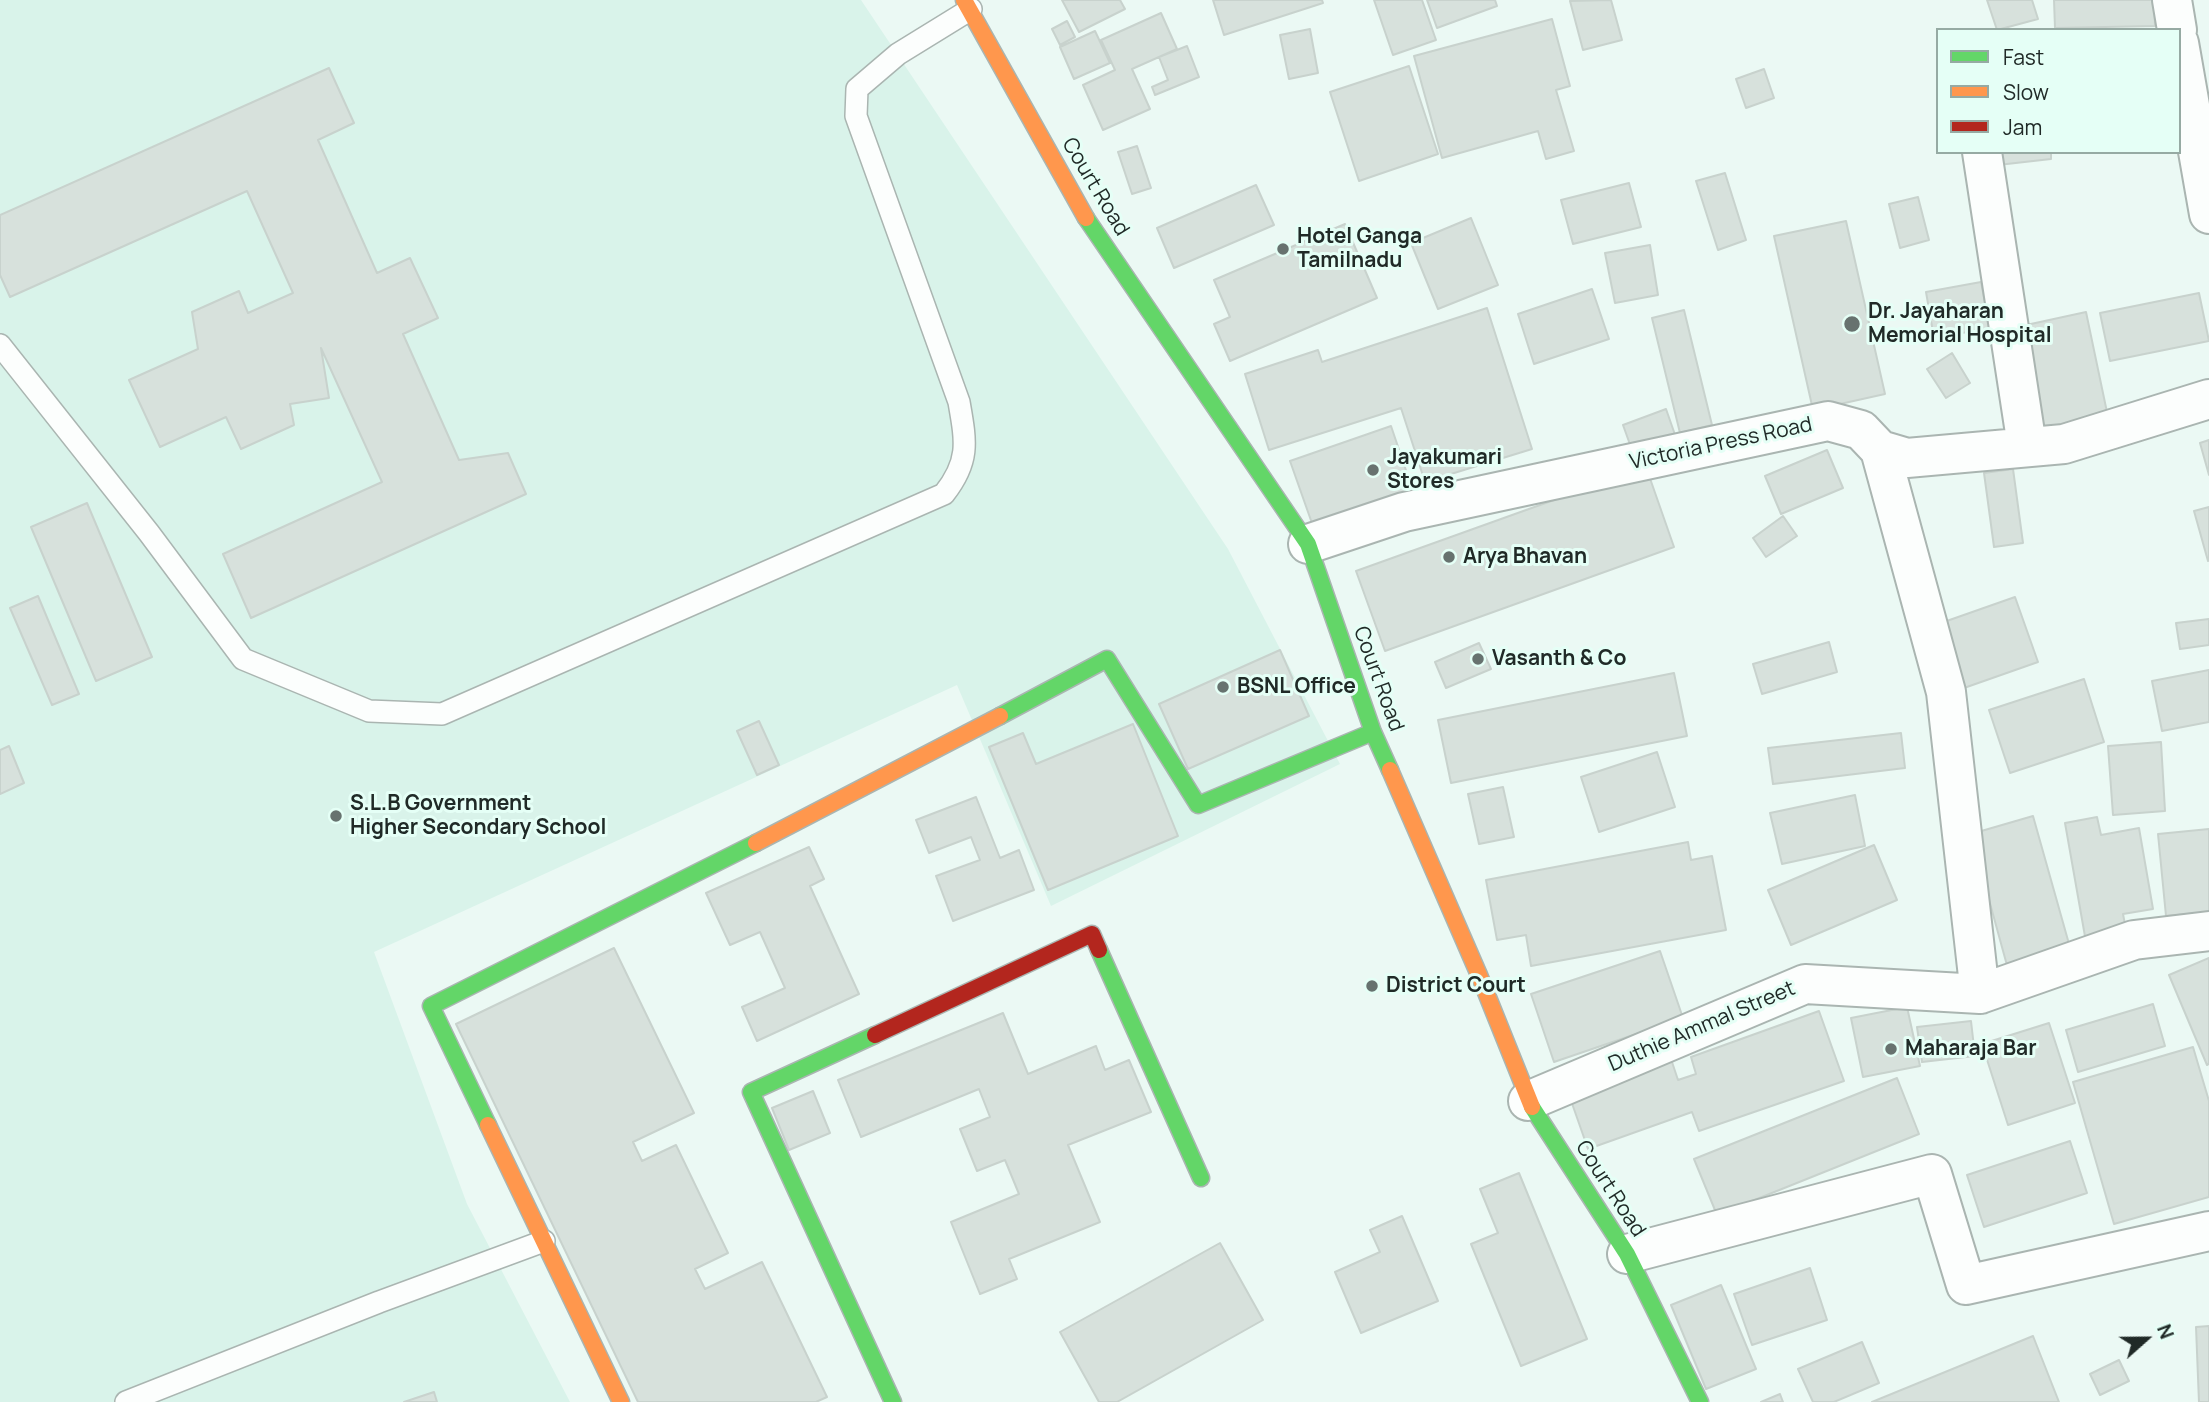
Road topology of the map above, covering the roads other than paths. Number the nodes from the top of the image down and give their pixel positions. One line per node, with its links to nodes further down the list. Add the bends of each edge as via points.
1 (2172, 0): 3 (street)
2 (967, 5): 7 (lane, via 857,89 856,116 959,402 966,441 961,473 944,494 443,714 369,711 243,659); 11 (street, Court Road, via 1082,211)
3 (2177, 28)
4 (2181, 54): 6 (street)
5 (1982, 154): 9 (street)
6 (2209, 214)
7 (0, 345)
8 (2209, 400): 9 (street, Victoria Press Road, via 2064,444)
9 (2027, 446): 10 (street, Victoria Press Road, via 1906,458)
10 (1880, 450): 11 (street, Victoria Press Road, via 1861,430 1828,421 1404,513); 14 (street, via 1946,692)
11 (1308, 544): 12 (street, Court Road)
12 (1373, 732): 15 (street, Court Road, via 1479,975); 18 (street, via 1198,805 1107,659 875,783 431,1006)
13 (2209, 932): 14 (street, Duthie Ammal Street, via 2134,940)
14 (1980, 994): 15 (street, Duthie Ammal Street, via 1805,984)
15 (1528, 1101): 19 (street, Court Road)
16 (1201, 1178): 22 (street, via 1092,934 751,1092)
17 (2209, 1231): 19 (street, via 1966,1286 1932,1174)
18 (544, 1241): 20 (lane); 21 (street)
19 (1627, 1254): 23 (street, Court Road)
20 (127, 1402)
21 (621, 1402)
22 (892, 1402)
23 (1700, 1402)

